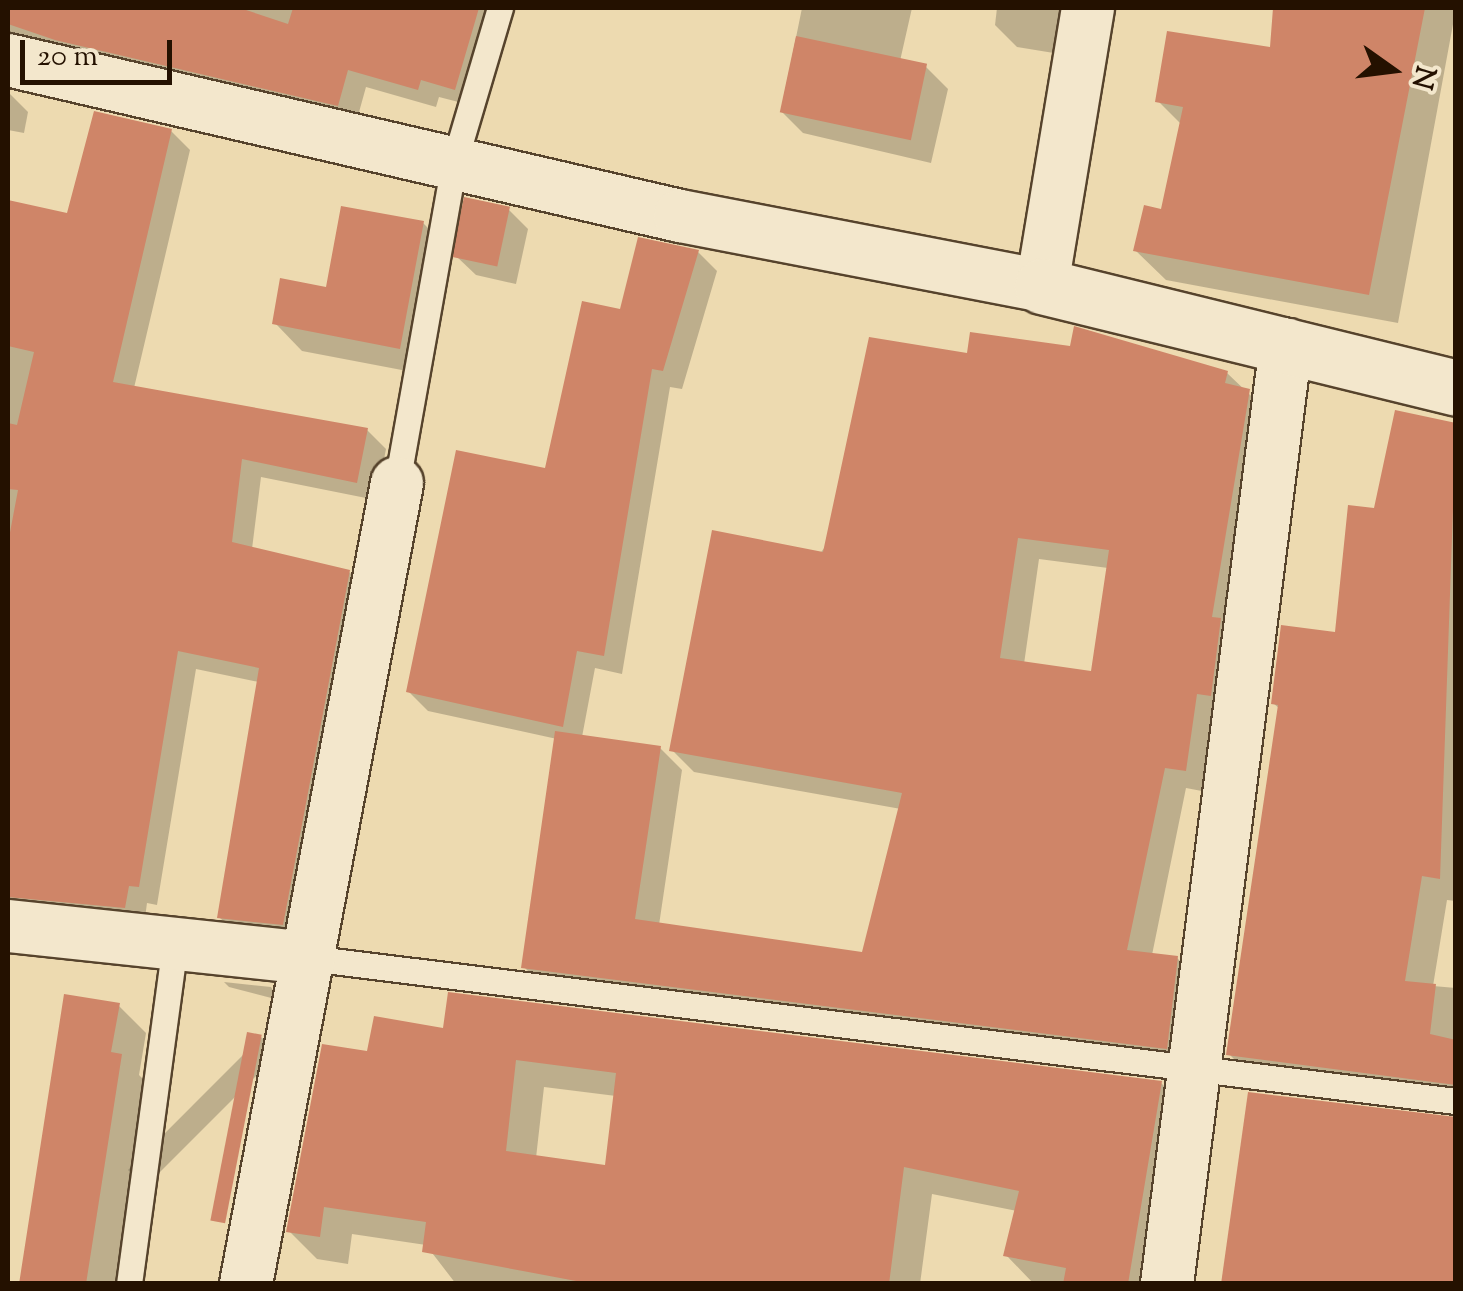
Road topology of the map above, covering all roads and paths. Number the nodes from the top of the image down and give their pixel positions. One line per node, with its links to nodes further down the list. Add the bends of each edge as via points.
1 (500, 8): 4 (lane)
2 (1088, 8): 5 (street)
3 (8, 60): 4 (street)
4 (454, 163): 5 (street); 8 (lane)
5 (1042, 286): 6 (street)
6 (1286, 345): 7 (street); 12 (street)
7 (1456, 388)
8 (398, 483): 11 (street)
9 (8, 926): 10 (street)
10 (175, 944): 11 (street); 14 (lane)
11 (309, 958): 12 (lane); 15 (street)
12 (1195, 1068): 13 (lane); 16 (street)
13 (1456, 1101)
14 (128, 1284)
15 (246, 1284)
16 (1167, 1284)

